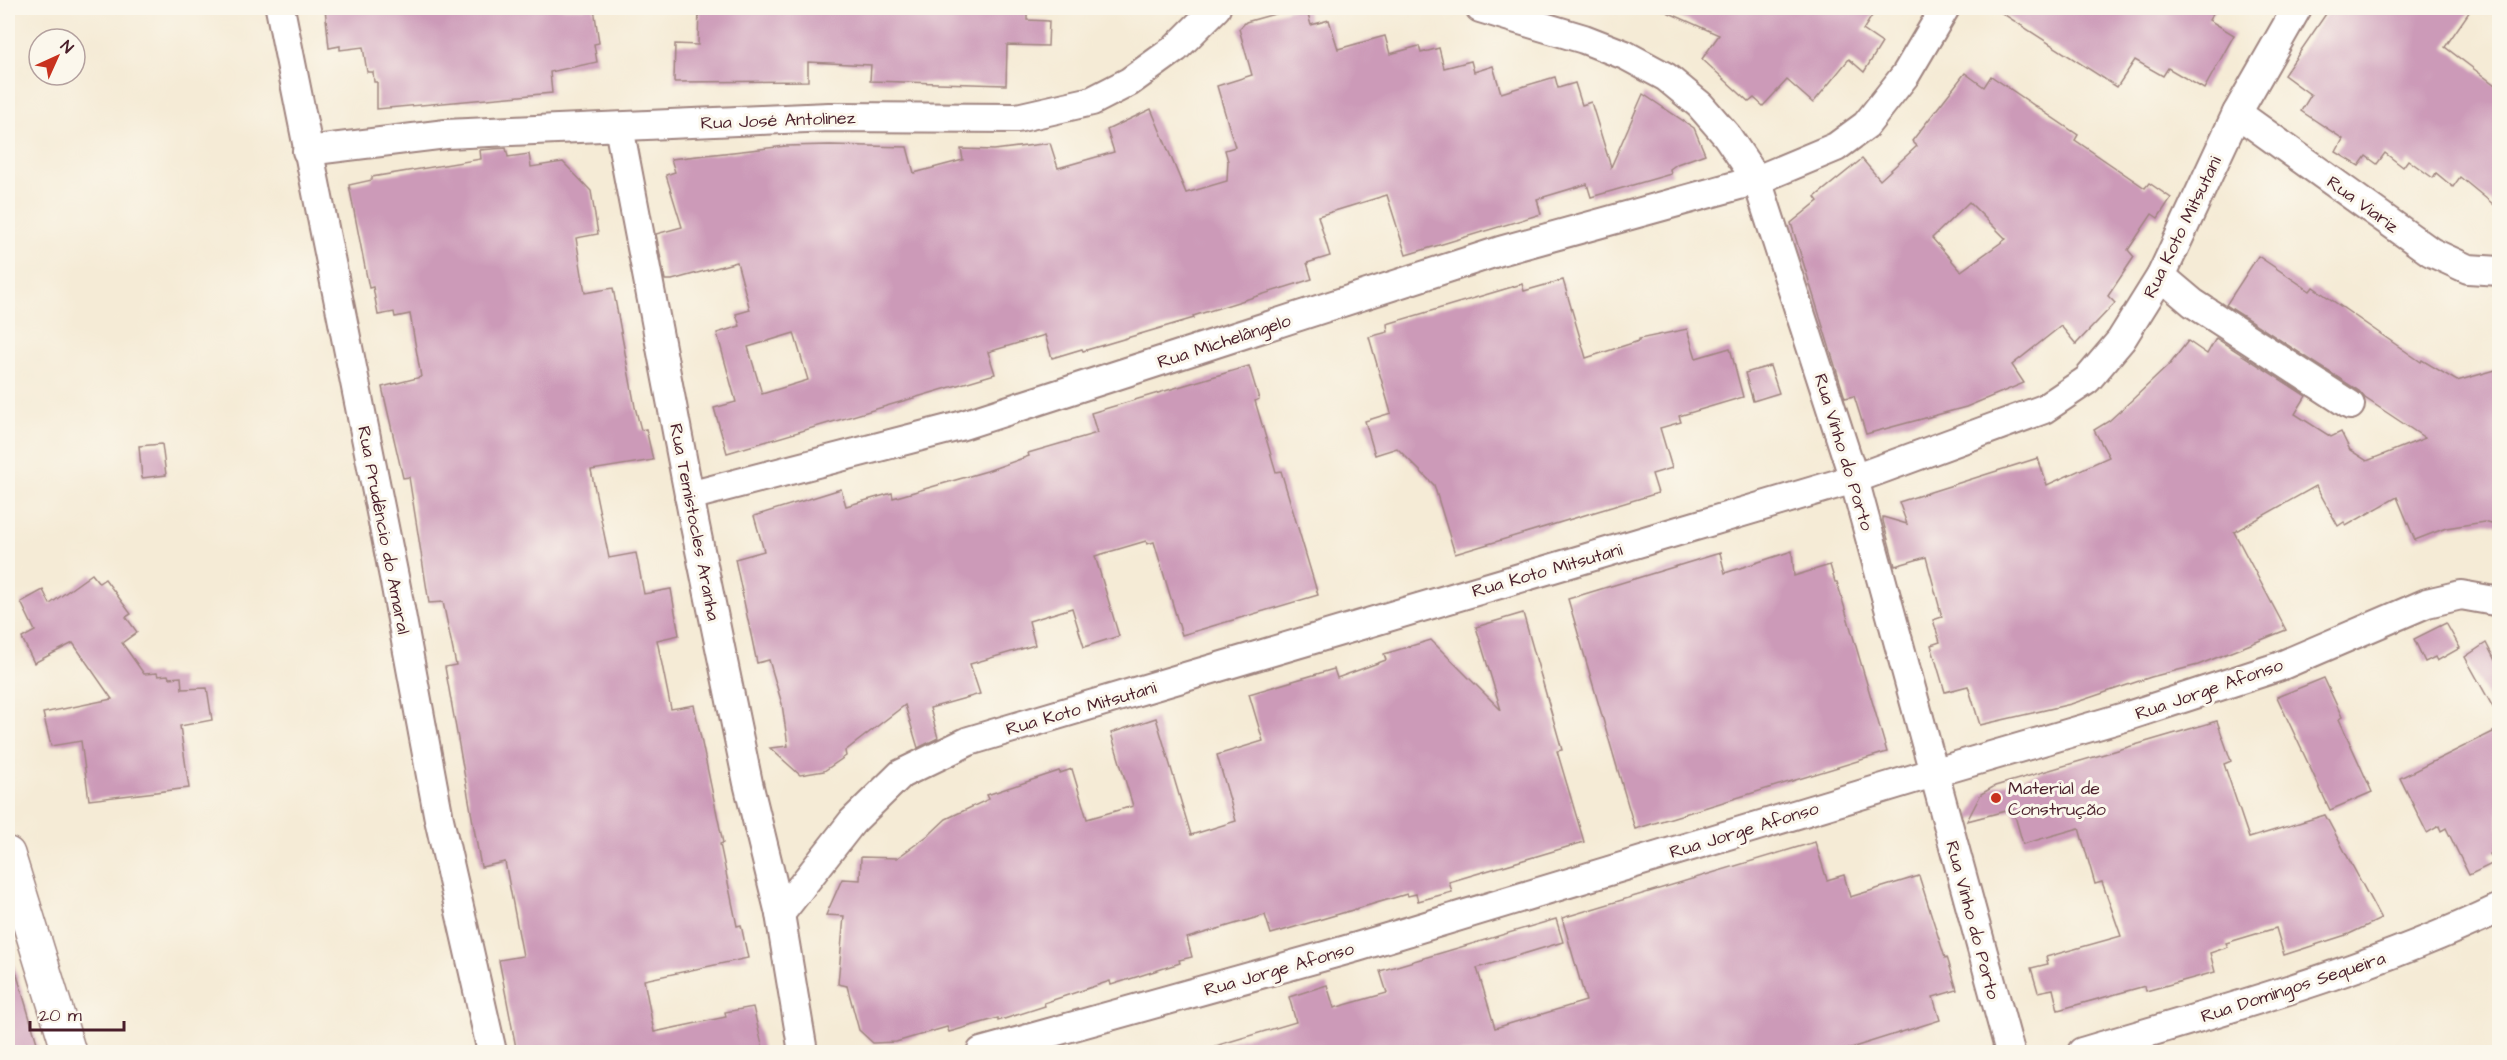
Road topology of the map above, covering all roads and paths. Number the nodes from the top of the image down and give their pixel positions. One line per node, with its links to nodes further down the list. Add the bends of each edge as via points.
1 (280, 8): 8 (street, Rua Prudêncio do Amaral)
2 (1216, 8): 7 (street, Rua José Antolinez, via 1176,48 1128,82 1092,101 1017,118 829,117)
3 (1480, 8): 9 (street, Rua Vinho do Porto, via 1584,39 1626,55 1666,77 1700,105)
4 (1945, 8): 9 (street, Rua Michelângelo, via 1906,74 1866,125 1836,147)
5 (2297, 8): 6 (street, Rua Koto Mitsutani)
6 (2237, 113): 10 (street, Rua Viariz, via 2431,252 2468,269); 11 (street, Rua Koto Mitsutani)
7 (619, 127): 8 (street, Rua José Antolinez, via 446,134); 14 (street, Rua Temistocles Aranha)
8 (307, 151): 21 (street, Rua Prudêncio do Amaral, via 439,819)
9 (1757, 180): 13 (street, Rua Vinho do Porto); 14 (street, Rua Michelângelo, via 1500,251 960,426)
10 (2499, 271)
11 (2161, 276): 12 (street, via 2193,303); 13 (street, Rua Koto Mitsutani, via 2121,340 2087,380 2043,410)
12 (2350, 405)
13 (1854, 479): 16 (street, Rua Vinho do Porto); 19 (street, Rua Koto Mitsutani, via 969,741 901,774 852,822)
14 (689, 496): 19 (street, Rua Temistocles Aranha, via 748,783)
15 (2499, 602): 16 (street, Rua Jorge Afonso, via 2461,595 2427,603 2278,666 2128,716)
16 (1933, 773): 23 (street, Rua Jorge Afonso, via 1357,947); 24 (street, Rua Vinho do Porto)
17 (8, 854): 20 (main road)
18 (2499, 908): 25 (street, Rua Domingos Sequeira, via 2359,968)
19 (780, 915): 22 (street)
20 (69, 1053)
21 (492, 1053)
22 (803, 1053)
23 (981, 1053)
24 (2010, 1053)
25 (2082, 1053)

